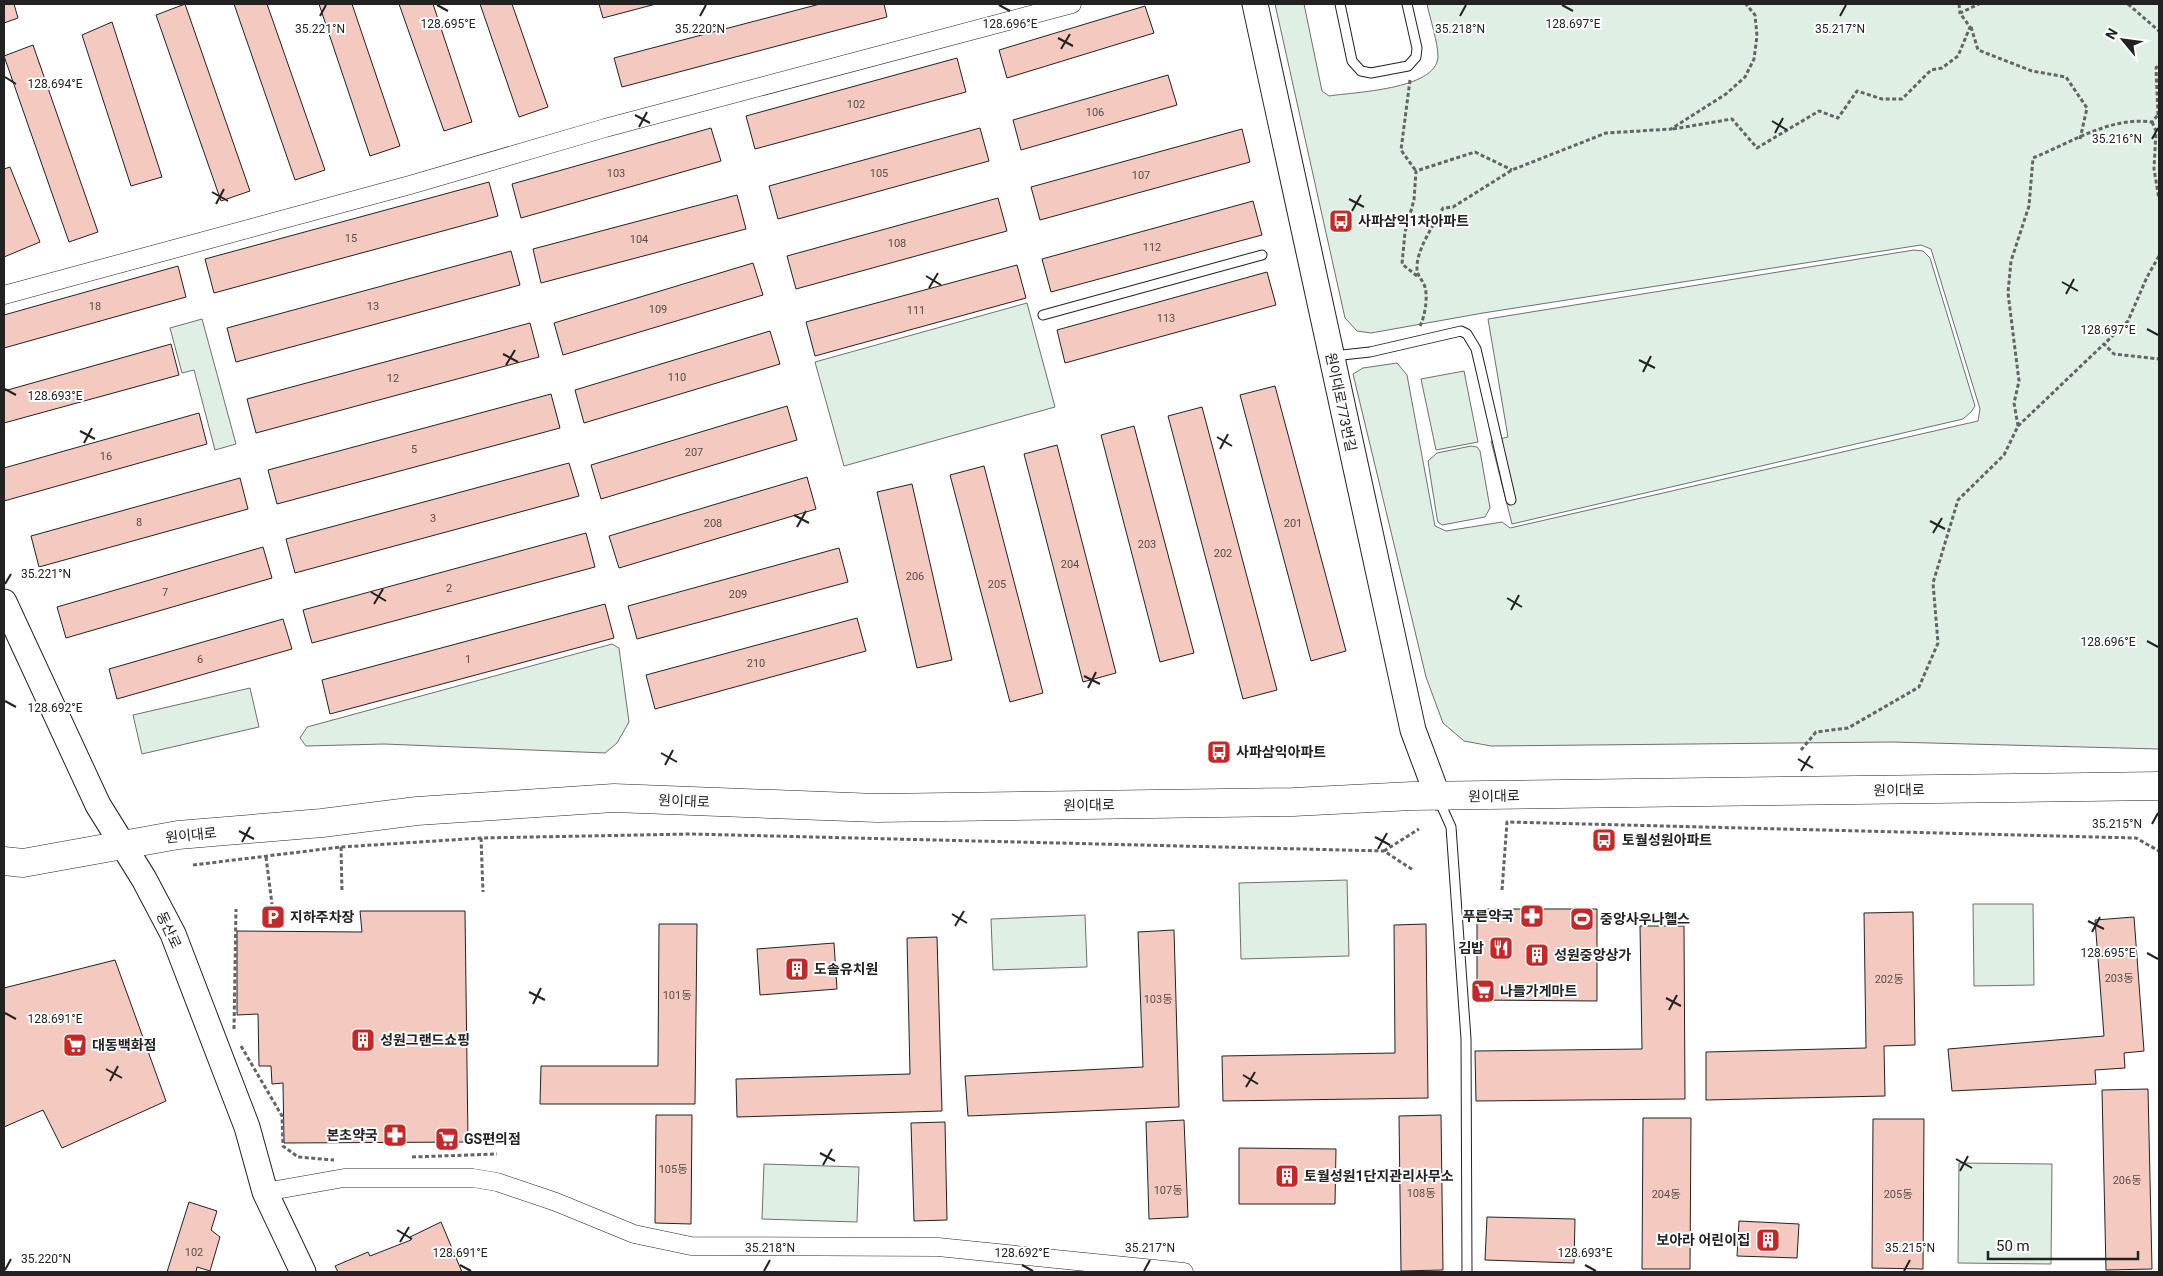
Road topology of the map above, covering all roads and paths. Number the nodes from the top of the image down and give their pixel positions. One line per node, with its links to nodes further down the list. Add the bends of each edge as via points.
1 (1072, 4): 24 (street, via 605,128 410,185)
2 (1255, 4): 28 (street, 원이대로773번길)
3 (1340, 4): 12 (lane, via 1356,67 1371,73)
4 (1407, 4): 12 (lane, via 1417,48)
5 (1746, 4): 16 (path, via 1754,15 1756,36 1750,68 1726,94)
6 (1959, 4): 9 (path)
7 (1980, 4): 9 (path)
8 (2128, 4): 11 (path)
9 (1960, 12): 10 (path)
10 (1970, 27): 16 (path, via 1958,56 1942,68 1931,70 1902,99 1882,100 1857,91 1838,118 1819,112 1758,148 1732,119); 17 (path, via 1978,50 2032,71 2066,77 2086,108)
11 (2159, 31)
12 (1412, 63): 19 (path, via 1401,150)
13 (2159, 64): 14 (path, via 2156,68)
14 (2159, 115): 15 (path)
15 (2152, 122): 17 (path, via 2134,120 2115,124); 20 (path, via 2156,131 2154,169)
16 (1671, 129): 18 (path, via 1606,132)
17 (2080, 139): 30 (path, via 2033,158 2029,206 2011,261 2008,293 2019,380 2014,403)
18 (1512, 170): 19 (path, via 1475,152); 23 (path, via 1453,207 1444,208 1420,252)
19 (1416, 171): 23 (path, via 1402,264)
20 (2159, 199)
21 (1262, 255): 25 (lane)
22 (2159, 256): 27 (path, via 2128,321)
23 (1418, 277): 26 (path, via 1425,287 1426,303)
24 (4, 295)
25 (1043, 314)
26 (1419, 329)
27 (2104, 344): 29 (path, via 2114,354); 30 (path)
28 (1332, 356): 31 (lane, via 1370,352 1461,331 1467,334 1476,350); 35 (street, 원이대로773번길, via 1414,734)
29 (2159, 359)
30 (2018, 426): 33 (path, via 2004,455 1958,500 1933,583 1938,643 1919,687 1848,728 1816,732)
31 (1511, 500)
32 (4, 602): 38 (street, 동산로, via 98,805)
33 (1801, 750)
34 (2159, 786): 35 (main road, 원이대로)
35 (1438, 797): 38 (main road, 원이대로, via 877,808 614,798 417,811 178,835); 59 (lane, via 1451,827 1465,1031)
36 (1419, 829): 40 (path)
37 (481, 838): 39 (path); 40 (path, via 691,834); 48 (path)
38 (120, 844): 44 (main road, 원이대로); 56 (street, 동산로, via 144,879 173,934 247,1128)
39 (342, 847): 42 (path); 47 (path)
40 (1384, 851): 45 (path)
41 (2159, 851): 46 (path, via 2136,838 1507,822)
42 (266, 857): 43 (path); 49 (path)
43 (193, 865)
44 (10, 868)
45 (1413, 870)
46 (1502, 890)
47 (342, 892)
48 (483, 892)
49 (272, 904)
50 (236, 910): 51 (path)
51 (234, 1034)
52 (239, 1042): 55 (path, via 282,1116 282,1146 298,1157)
53 (497, 1154): 54 (path)
54 (410, 1158)
55 (343, 1160)
56 (265, 1192): 57 (street, 동산로); 58 (street, via 344,1178 473,1178 497,1182 556,1202 634,1234 691,1246 938,1247)
57 (303, 1272)
58 (1184, 1272)
59 (1467, 1272)

